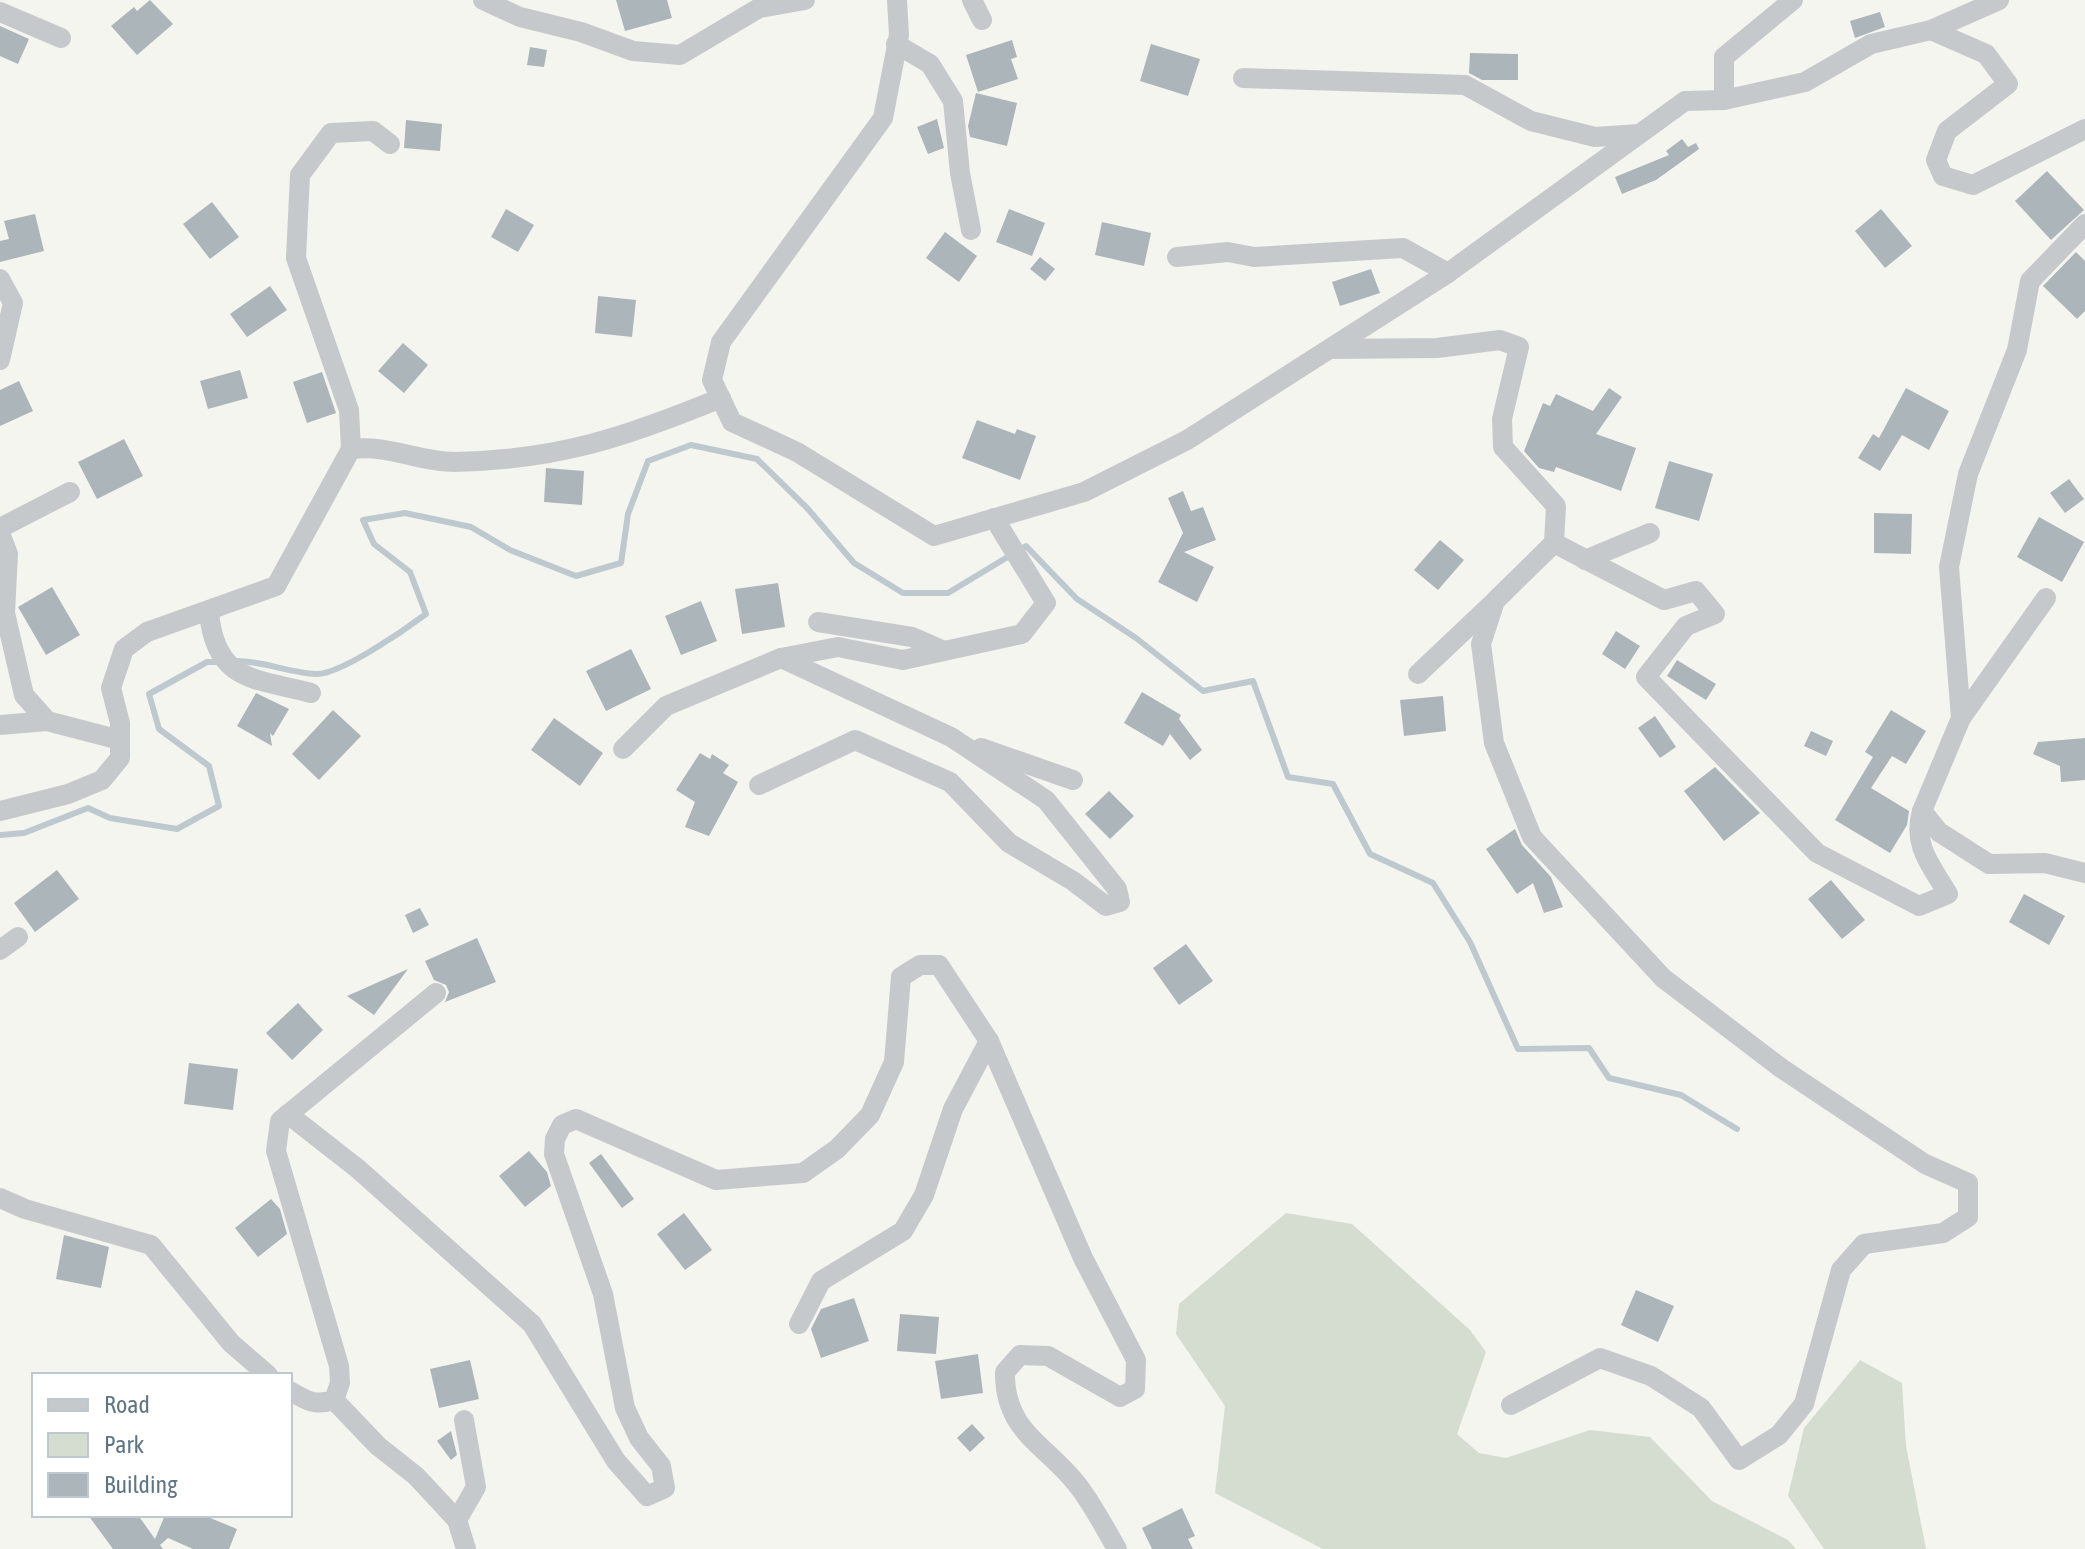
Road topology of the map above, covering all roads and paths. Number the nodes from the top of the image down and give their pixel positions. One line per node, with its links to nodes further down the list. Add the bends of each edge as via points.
1 (483, 0): 2 (street, via 520,17 633,51 680,55 759,8)
2 (805, 0)
3 (897, 0): 11 (street)
4 (972, 0): 8 (street)
5 (1793, 0): 13 (street, via 1724,57)
6 (1999, 0): 9 (street)
7 (0, 12): 10 (street)
8 (982, 20)
9 (1931, 30): 13 (street, via 1871,44 1805,82); 14 (street, via 1986,54 2008,84 1947,131 1936,160 1943,176 1973,185)
10 (61, 38)
11 (896, 44): 18 (street, via 930,64 953,101); 24 (street, via 883,118 721,342 712,380)
12 (1243, 78): 15 (street, via 1465,85 1531,121 1595,137)
13 (1724, 100): 15 (street, via 1685,101)
14 (2085, 129)
15 (1639, 134): 20 (street)
16 (390, 144): 25 (street, via 373,131 331,133 300,175 296,258 349,410)
17 (2085, 224): 40 (street, via 2030,281 2017,350 1968,474 1949,567)
18 (971, 230)
19 (1177, 257): 20 (street, via 1403,248)
20 (1448, 273): 22 (street)
21 (0, 279): 23 (street, via 13,303)
22 (1330, 349): 27 (street, via 1162,453 1084,492); 30 (street, via 1437,348 1500,340 1519,347 1502,419 1503,447 1556,506)
23 (0, 360)
24 (721, 398): 25 (street, via 633,434 538,458 450,462 372,446); 27 (street, via 732,422 797,452 934,536)
25 (351, 449): 34 (street, via 276,586)
26 (70, 492): 28 (street)
27 (994, 518): 36 (street, via 1046,603 1022,634)
28 (0, 530): 41 (street, via 8,554 5,613 24,695)
29 (1650, 533): 31 (street)
30 (1554, 543): 31 (street); 33 (street)
31 (1585, 560): 49 (street, via 1664,600 1696,591 1715,614 1686,626 1646,677 1817,853 1919,906 1948,894 1919,845)
32 (2046, 598): 40 (street)
33 (1495, 601): 38 (street); 61 (street, via 1481,644 1494,743 1532,837 1663,978 1794,1077 1925,1164 1968,1183 1968,1217 1943,1233 1864,1244 1841,1270 1804,1404 1779,1435 1739,1460 1701,1408 1651,1376 1600,1358)
34 (209, 613): 39 (street, via 212,641 236,673); 44 (street, via 147,632 124,649 111,688)
35 (818, 622): 36 (street, via 912,637)
36 (944, 651): 37 (street, via 903,660 838,647)
37 (781, 658): 43 (street); 45 (street, via 666,706)
38 (1418, 674)
39 (311, 693)
40 (1961, 718): 49 (street)
41 (47, 721): 42 (street); 44 (street)
42 (0, 725)
43 (951, 737): 46 (street); 47 (street, via 1046,800 1117,889 1120,902 1106,906 1009,843 950,782 855,740)
44 (120, 740): 48 (street, via 120,758 102,780)
45 (623, 749)
46 (1073, 780)
47 (759, 785)
48 (0, 811)
49 (1922, 811): 50 (street, via 1939,832 1989,864 2045,863)
50 (2085, 873)
51 (18, 937): 52 (street)
52 (0, 950)
53 (436, 993): 55 (street)
54 (989, 1041): 55 (street, via 939,965 920,965 901,977 894,1062 870,1115 837,1149 803,1173 716,1180 576,1119 562,1125 554,1154 603,1294 625,1408 664,1477 665,1488 647,1496 616,1461 532,1324 357,1168); 57 (street, via 953,1109 924,1195 903,1231 821,1281); 65 (street, via 1083,1258 1136,1360 1135,1389 1120,1397 1048,1356 1020,1355 1005,1372 1005,1396 1021,1428 1082,1489)
55 (288, 1114): 60 (street, via 280,1121 276,1151 339,1366)
56 (0, 1198): 58 (street, via 151,1245 231,1343)
57 (799, 1324)
58 (266, 1373)
59 (292, 1392): 60 (street, via 311,1404)
60 (334, 1400): 63 (street)
61 (1511, 1405)
62 (464, 1420): 63 (street, via 476,1487)
63 (457, 1520): 64 (street)
64 (466, 1549)
65 (1117, 1549)

